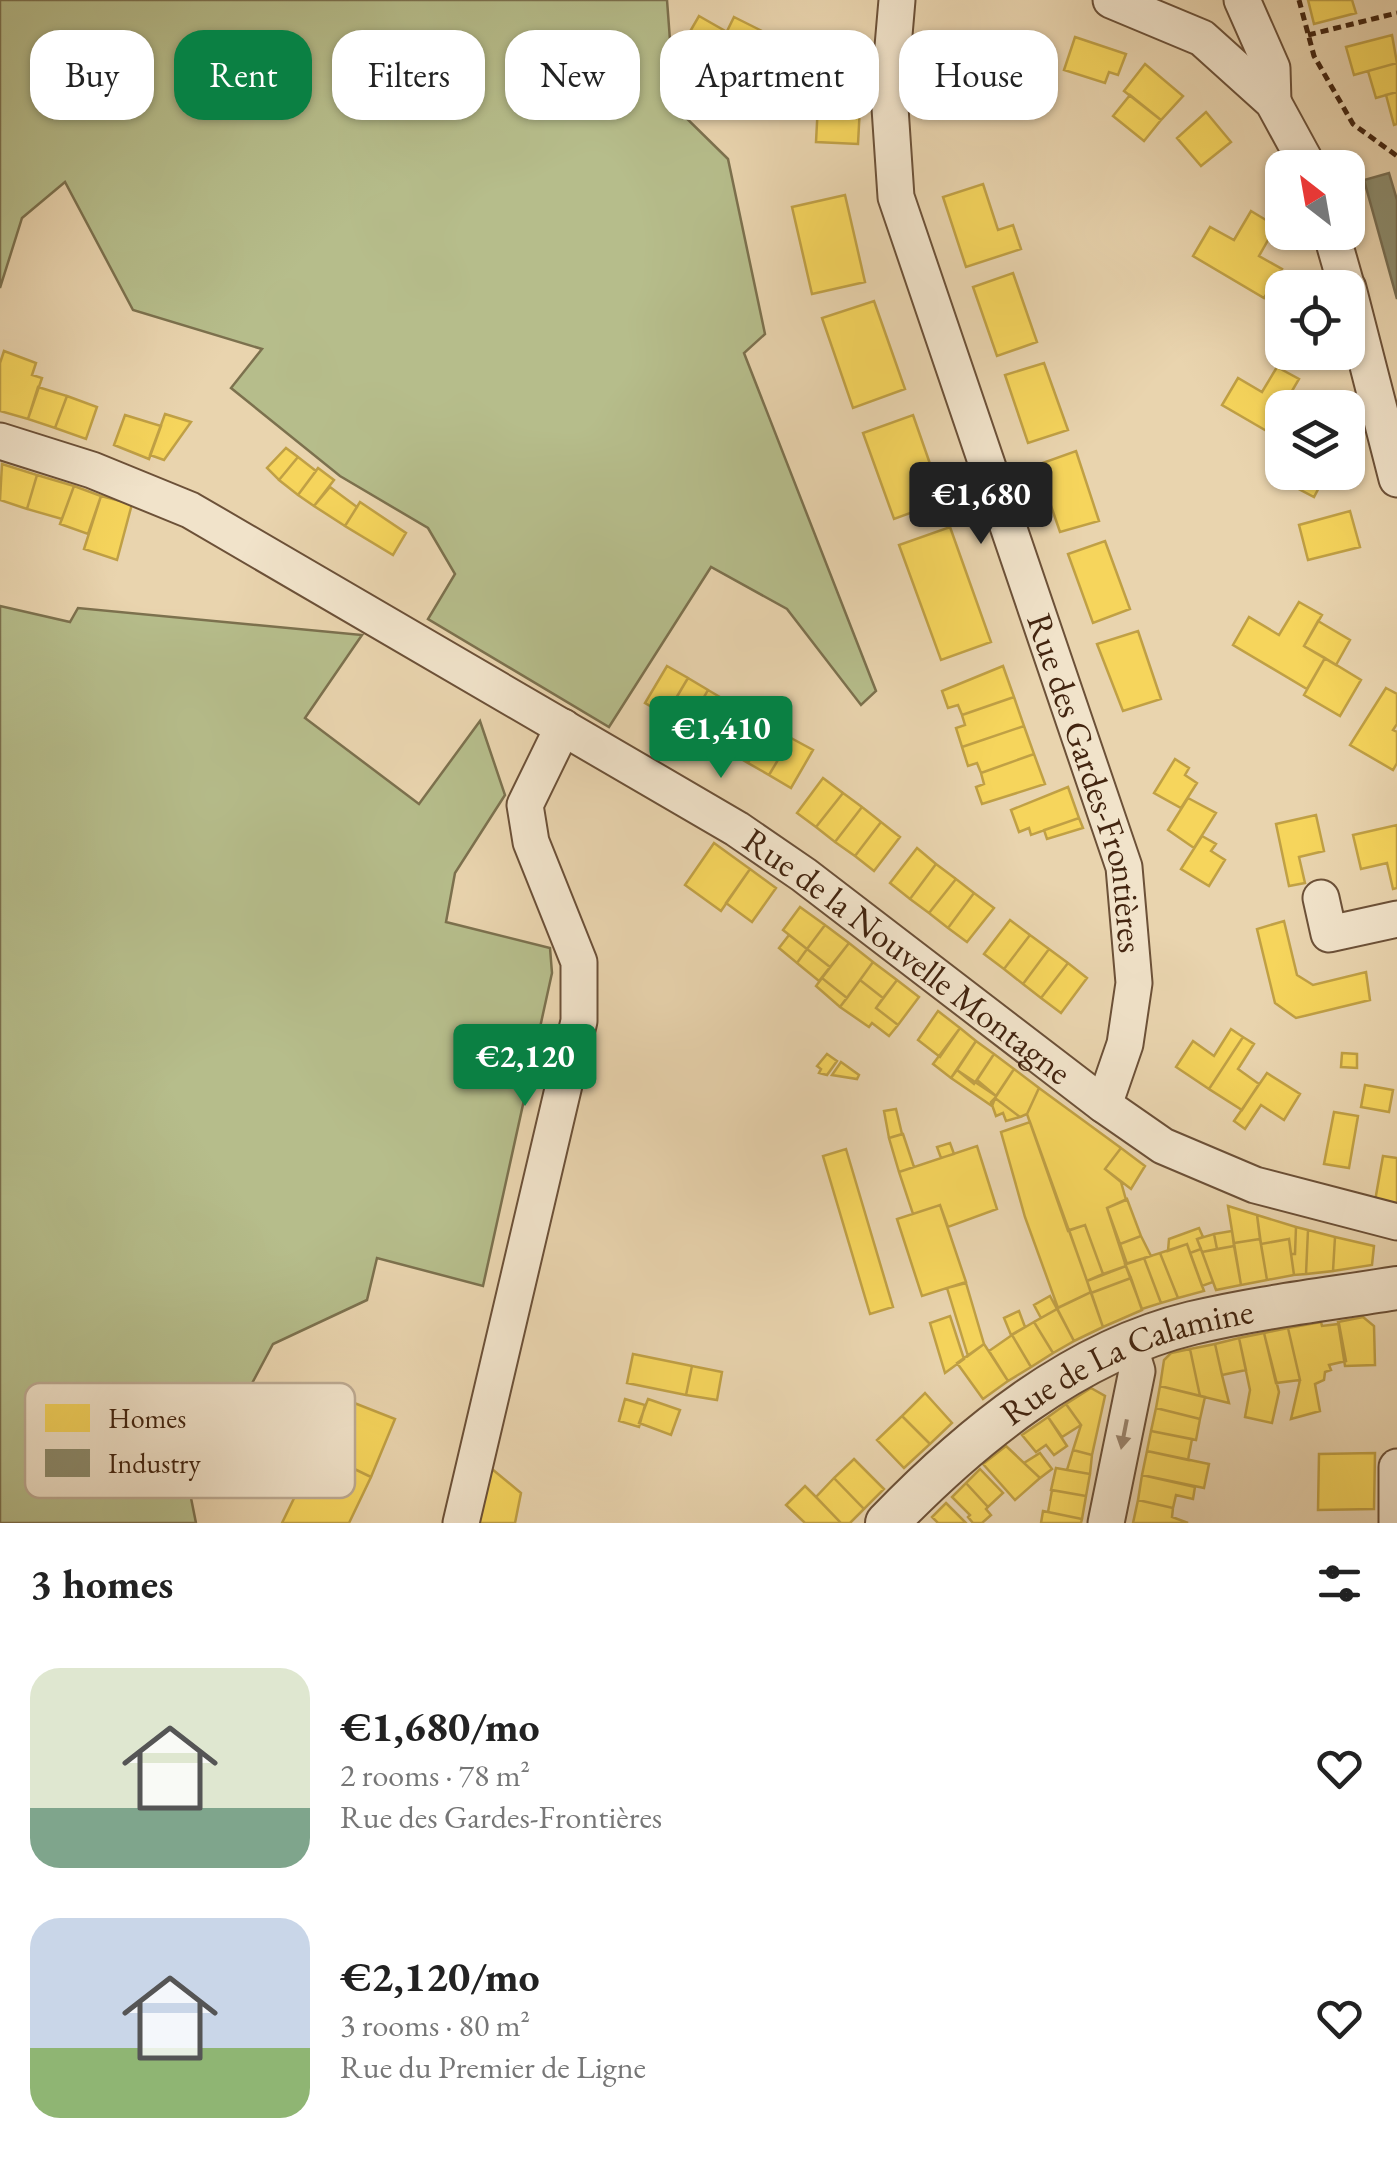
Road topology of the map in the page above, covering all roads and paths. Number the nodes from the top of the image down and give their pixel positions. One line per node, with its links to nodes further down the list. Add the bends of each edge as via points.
1 (898, 0): 16 (street, Rue des Gardes-Frontières, via 889,93 896,196 1124,868 1134,982 1125,1044)
2 (1112, 0): 7 (street, via 1202,38)
3 (1242, 0): 7 (street, via 1272,68)
4 (1299, 0): 6 (path)
5 (1397, 14): 6 (path)
6 (1308, 36): 9 (path, via 1353,124)
7 (1274, 102): 8 (street)
8 (1299, 150)
9 (1397, 156)
10 (1365, 354): 12 (street)
11 (0, 441): 13 (street, Rue de la Nouvelle Montagne, via 190,510)
12 (1397, 479)
13 (563, 727): 16 (street, Rue de la Nouvelle Montagne, via 804,875); 22 (street, via 525,806 531,842 579,962 579,1021)
14 (1321, 898): 15 (street, via 1329,934)
15 (1397, 919)
16 (1104, 1105): 17 (street, Rue de la Nouvelle Montagne, via 1162,1146 1255,1185)
17 (1397, 1222)
18 (1397, 1288): 19 (street, Rue de La Calamine, via 1190,1324)
19 (1129, 1345): 21 (street, Rue de La Calamine, via 1006,1416); 23 (street, one-way to 23, via 1136,1371)
20 (1397, 1467): 24 (street)
21 (891, 1519)
22 (461, 1523)
23 (1106, 1523)
24 (1397, 1523)

